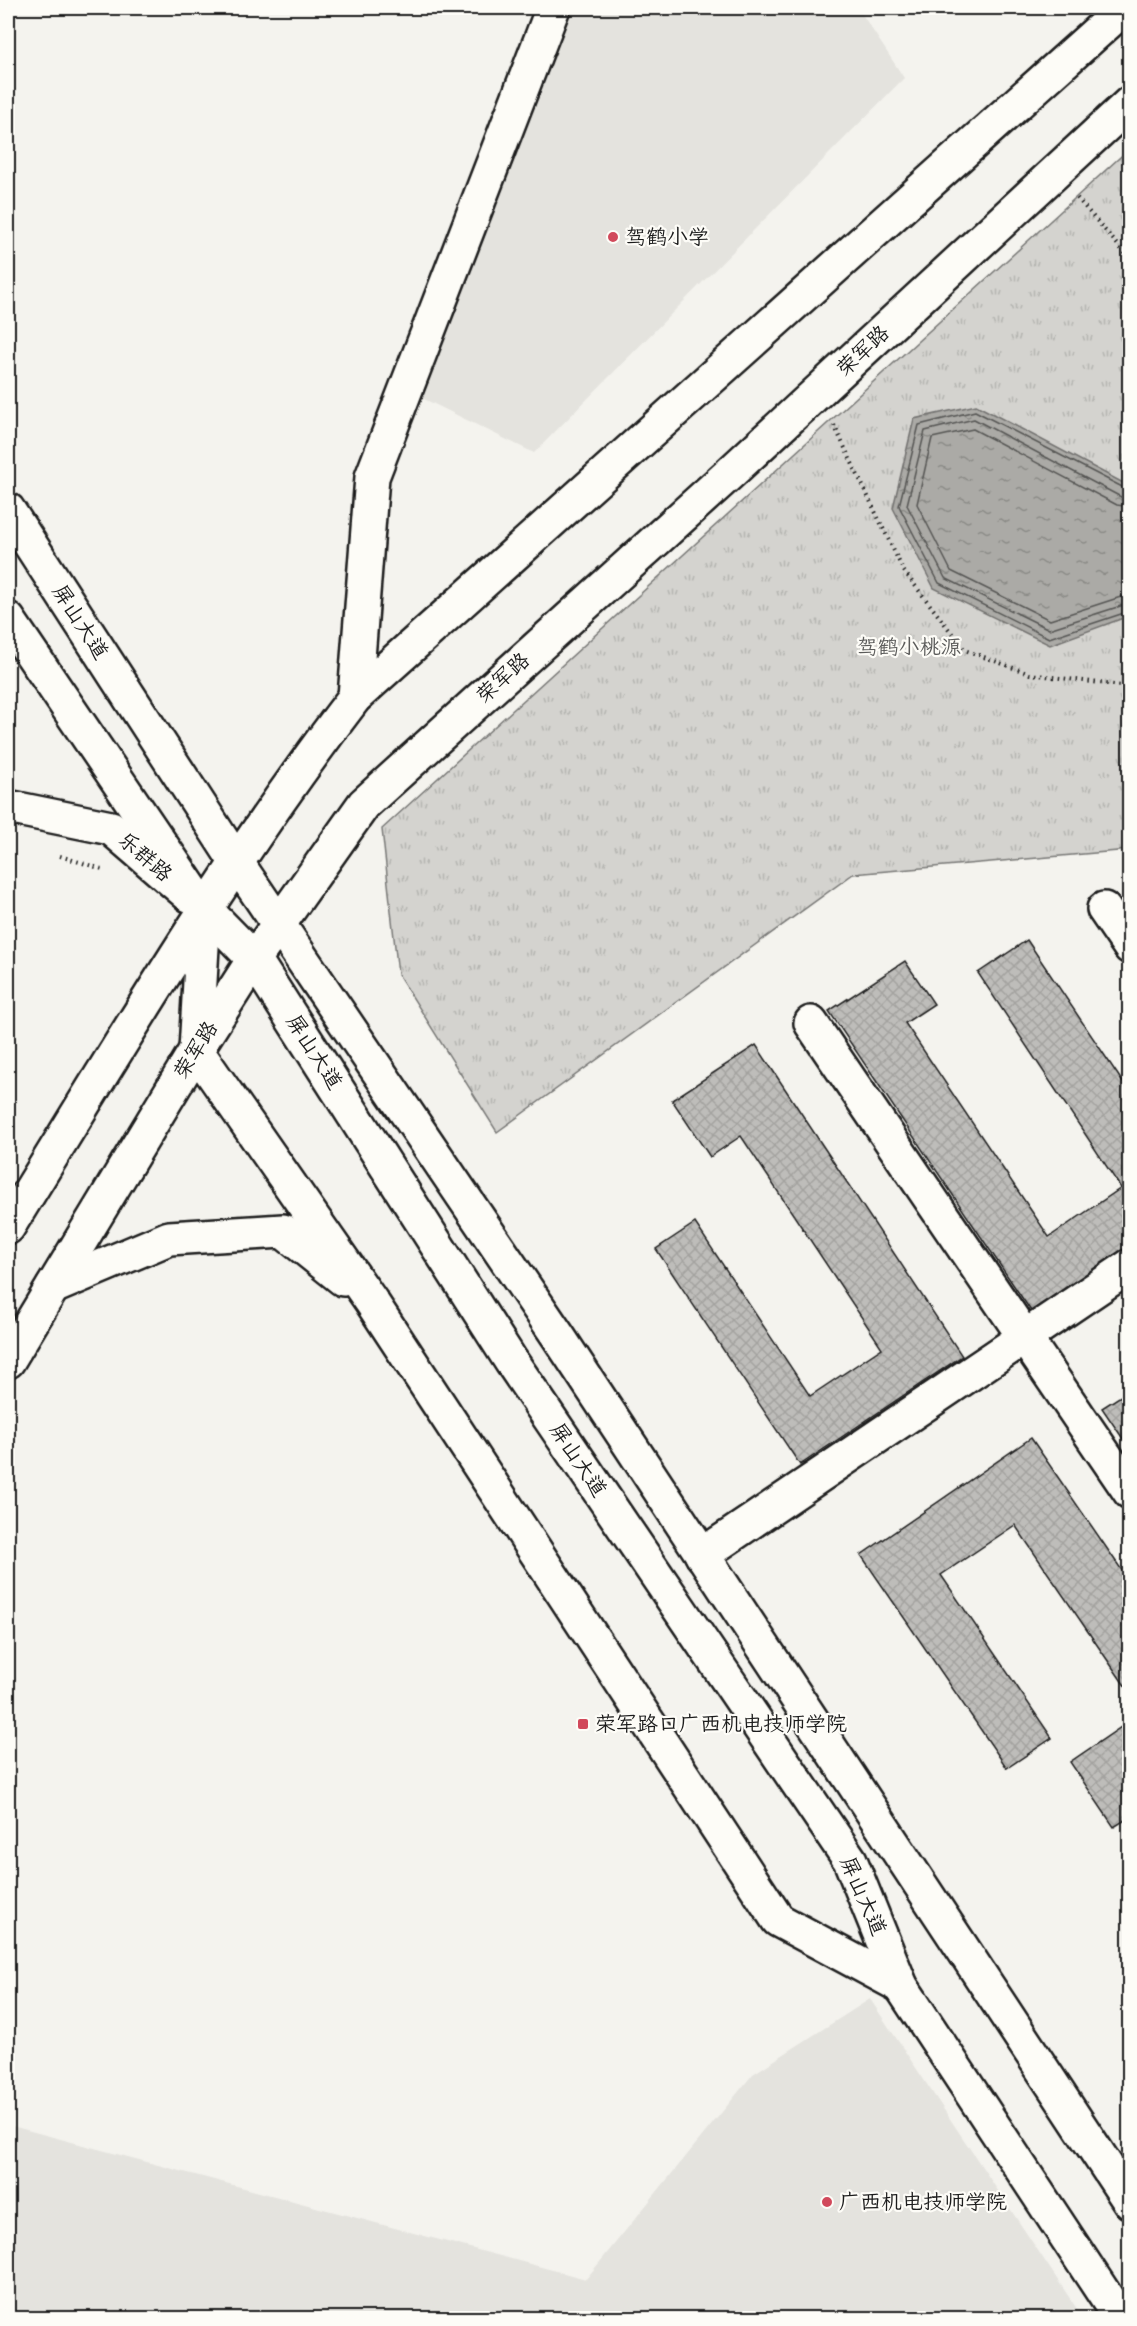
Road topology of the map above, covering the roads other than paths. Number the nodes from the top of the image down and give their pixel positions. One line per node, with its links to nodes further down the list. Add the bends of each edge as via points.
1 (553, 8): 6 (main road, via 372,477)
2 (1124, 8): 6 (main road)
3 (1130, 103): 11 (main road, 荣军路, via 364,804)
4 (8, 510): 8 (main road, 屏山大道)
5 (8, 619): 9 (main road, 屏山大道)
6 (355, 697): 8 (main road)
7 (8, 807): 9 (main road, 乐群路, via 111,828)
8 (237, 863): 9 (main road); 11 (main road, 屏山大道)
9 (204, 908): 13 (main road, 屏山大道); 15 (main road); 16 (main road)
10 (1104, 909): 12 (main road)
11 (279, 922): 13 (main road, 荣军路); 23 (main road, 屏山大道)
12 (1130, 947)
13 (254, 959): 15 (main road, 荣军路); 24 (main road, 屏山大道, via 511,1361 850,1860)
14 (811, 1023): 20 (main road)
15 (196, 1050): 18 (main road, 荣军路); 19 (main road)
16 (8, 1227)
17 (1130, 1266): 20 (main road)
18 (53, 1287): 19 (main road, via 169,1238 283,1232); 21 (main road, 荣军路)
19 (371, 1301): 24 (main road, via 778,1920)
20 (1024, 1336): 22 (main road); 23 (main road)
21 (8, 1361)
22 (1130, 1492)
23 (702, 1555): 25 (main road, 屏山大道)
24 (901, 1986): 26 (main road, 屏山大道)
25 (1130, 2202)
26 (1120, 2319)

